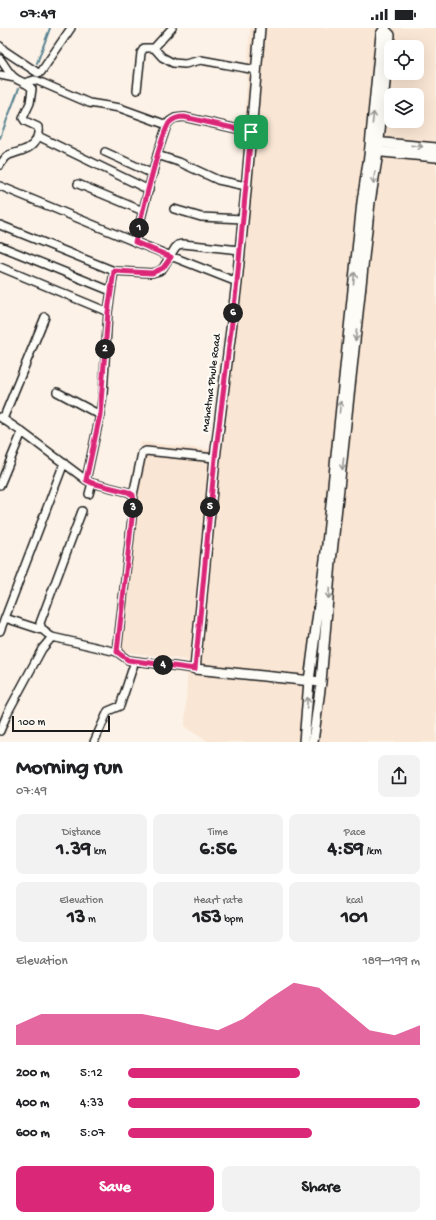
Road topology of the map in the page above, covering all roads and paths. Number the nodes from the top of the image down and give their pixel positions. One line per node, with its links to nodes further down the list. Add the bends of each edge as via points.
1 (71, 28): 5 (street, via 38,73)
2 (172, 28): 6 (street)
3 (260, 28): 8 (street, Mahatma Phule Road)
4 (385, 29): 16 (street, via 381,34)
5 (0, 46)
6 (154, 48): 8 (street, via 162,57 173,63 186,64 201,60); 12 (street, via 144,48 141,53)
7 (0, 59): 10 (street)
8 (256, 70): 14 (street, Mahatma Phule Road)
9 (0, 75): 10 (street)
10 (15, 78): 11 (street)
11 (24, 83): 13 (street, via 38,81 89,103 120,108); 15 (street, via 30,86 32,92 24,118 38,127)
12 (137, 90)
13 (167, 125): 14 (street, via 175,118 184,117); 19 (street)
14 (251, 132): 25 (street, Mahatma Phule Road)
15 (38, 136): 21 (street, via 30,148 9,155); 26 (street)
16 (374, 146): 17 (street, one-way to 17); 20 (street); 41 (street, via 370,202)
17 (436, 148)
18 (105, 152): 22 (street)
19 (157, 155): 22 (street); 25 (street, via 218,180)
20 (436, 157)
21 (0, 165)
22 (152, 174): 26 (street)
23 (78, 184): 28 (street)
24 (0, 186): 31 (street)
25 (246, 186): 29 (street, Mahatma Phule Road)
26 (149, 190): 28 (street)
27 (174, 209): 29 (street, via 201,216)
28 (143, 211): 31 (street)
29 (243, 219): 33 (street, Mahatma Phule Road)
30 (0, 225): 36 (street)
31 (135, 242): 34 (street)
32 (0, 246): 38 (street)
33 (240, 250): 34 (street, via 183,244 175,248); 37 (street, Mahatma Phule Road)
34 (171, 257): 36 (street, via 163,268 152,273); 37 (street)
35 (0, 267): 39 (street)
36 (114, 271): 38 (street)
37 (237, 282): 46 (street, Mahatma Phule Road)
38 (111, 290): 39 (street)
39 (108, 312): 43 (street)
40 (45, 317): 44 (street)
41 (354, 318): 60 (street, one-way to 41); 61 (street, one-way to 61)
42 (56, 392): 43 (street)
43 (100, 415): 48 (street)
44 (2, 418): 45 (street)
45 (22, 432): 47 (street); 49 (street)
46 (215, 458): 51 (street, via 146,450 140,457); 59 (street, Mahatma Phule Road)
47 (64, 463): 48 (street); 53 (street)
48 (89, 481): 50 (street); 51 (street)
49 (0, 485)
50 (89, 494)
51 (133, 495): 57 (street)
52 (82, 511): 55 (street, via 40,623)
53 (3, 619): 54 (street); 55 (street)
54 (0, 630)
55 (42, 630): 56 (street)
56 (52, 637): 57 (street); 62 (street, via 42,649)
57 (117, 652): 58 (street, via 128,660)
58 (135, 661): 59 (street); 63 (street, via 120,706 108,711)
59 (195, 669): 60 (street)
60 (309, 681): 61 (street); 64 (street, one-way to 60)
61 (321, 682): 65 (street)
62 (0, 731)
63 (94, 742)
64 (304, 742)
65 (313, 742)

